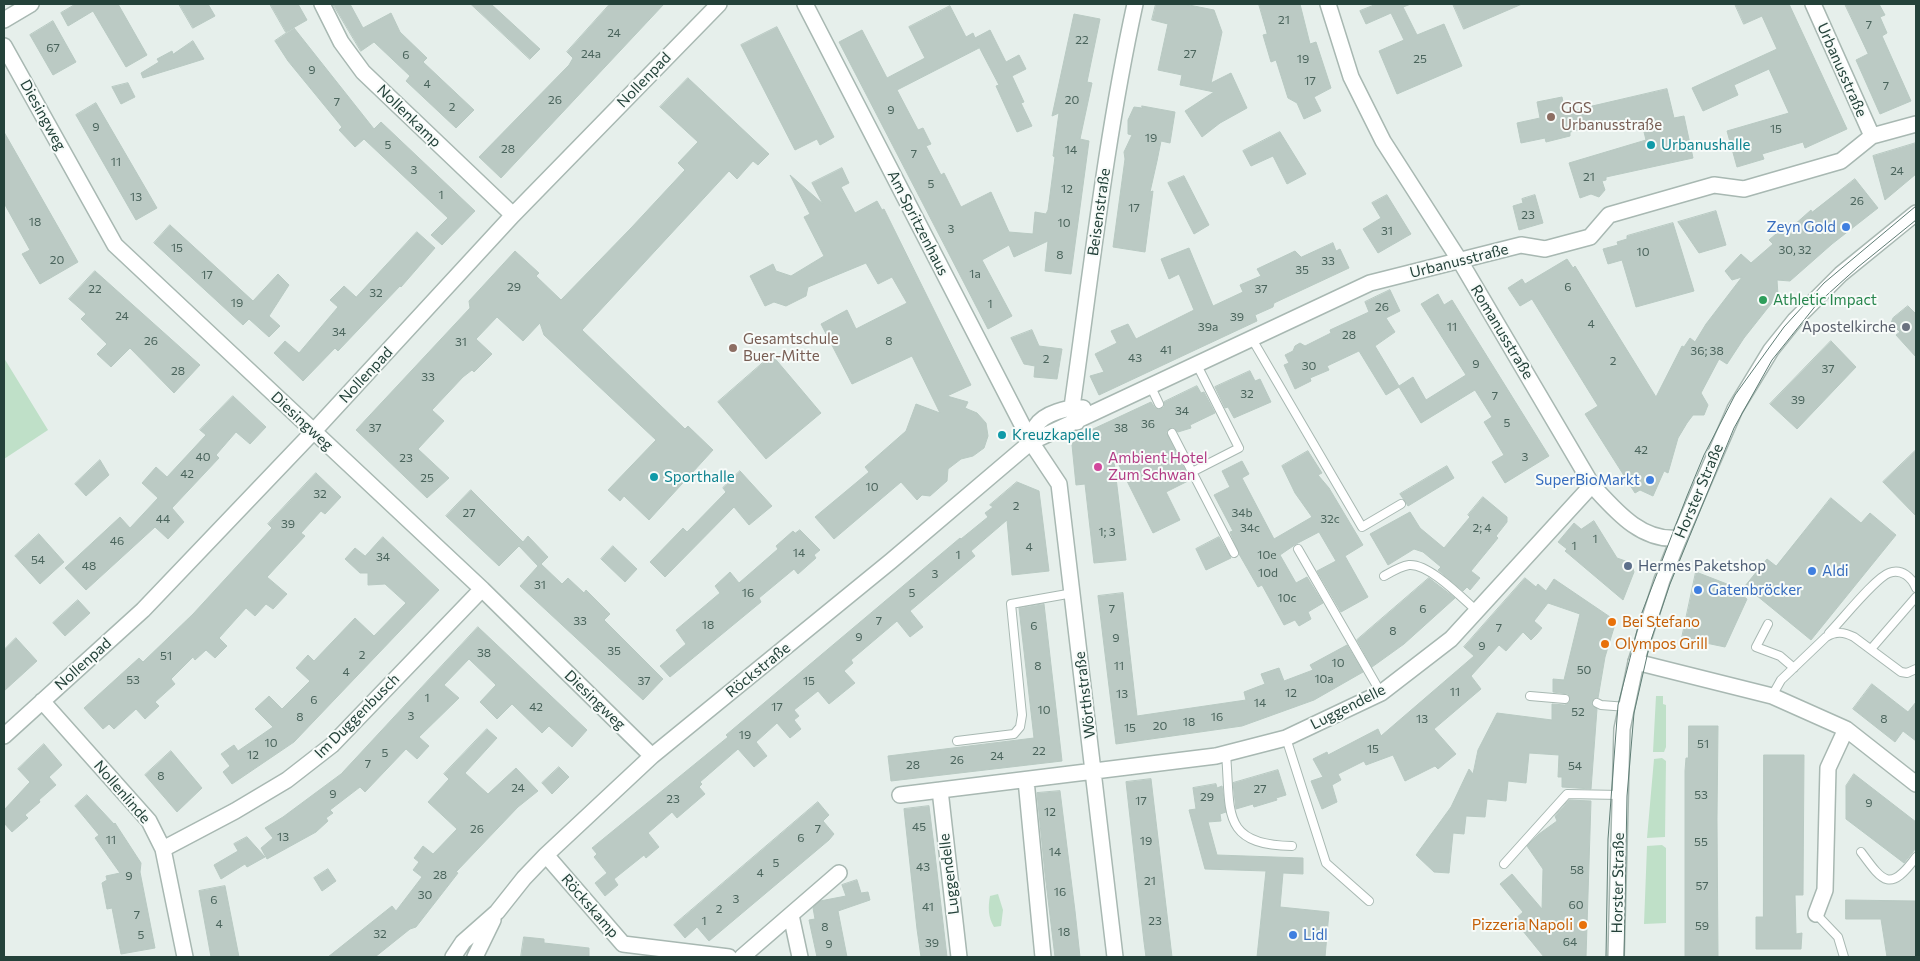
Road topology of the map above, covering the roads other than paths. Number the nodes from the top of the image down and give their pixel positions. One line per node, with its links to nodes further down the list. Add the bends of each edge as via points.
1 (32, 4): 8 (street)
2 (322, 4): 13 (street, Nollenkamp, via 341,42 363,72)
3 (719, 4): 13 (street, Nollenpad)
4 (805, 4): 22 (street, Am Spritzenhaus)
5 (1135, 4): 19 (street, Beisenstraße, via 1107,158)
6 (1328, 4): 14 (street, Romanusstraße, via 1351,77 1382,141)
7 (1812, 4): 11 (street, Urbanusstraße)
8 (4, 20)
9 (4, 46): 20 (street, Diesingweg, via 115,245)
10 (1916, 124): 11 (street, Urbanusstraße)
11 (1872, 136): 14 (street, Urbanusstraße, via 1840,161 1744,189 1714,185 1609,215 1590,237 1545,249 1521,245)
12 (1916, 213): 26 (street, Horster Straße, via 1841,274 1802,313 1772,350 1735,409)
13 (513, 215): 20 (street, Nollenpad)
14 (1460, 262): 15 (street, Urbanusstraße, via 1370,283); 24 (street, Romanusstraße)
15 (1252, 339): 16 (street, Urbanusstraße); 25 (lane, via 1362,527)
16 (1197, 365): 17 (street, Urbanusstraße); 23 (lane, via 1239,448)
17 (1151, 387): 18 (lane); 19 (street, Urbanusstraße, via 1106,409)
18 (1159, 404)
19 (1075, 415): 22 (street, Urbanusstraße)
20 (313, 432): 31 (street, Diesingweg); 45 (street, Nollenpad, via 143,610)
21 (1172, 433): 23 (lane)
22 (1032, 442): 32 (street, Wörthstraße, via 1060,484); 53 (street, Röckstraße)
23 (1192, 472): 28 (lane)
24 (1592, 485): 26 (street, Romanusstraße, via 1640,531 1662,538); 34 (street, Luggendelle)
25 (1401, 504)
26 (1678, 538): 38 (street, Horster Straße)
27 (1298, 549): 41 (lane)
28 (1234, 553)
29 (1384, 576): 34 (lane, via 1410,565 1419,566)
30 (1916, 588): 36 (lane, via 1913,580 1902,572 1890,572)
31 (482, 589): 53 (street, Diesingweg); 61 (street, Im Duggenbusch, via 332,745 287,780)
32 (1073, 594): 51 (lane, via 1011,604 1022,715 1020,727 1014,734); 54 (street, Wörthstraße)
33 (1916, 597): 37 (lane)
34 (1476, 611): 41 (street, Luggendelle, via 1451,639)
35 (1768, 624): 39 (lane, via 1756,647 1780,656)
36 (1826, 636): 37 (lane, via 1846,633); 39 (lane)
37 (1871, 649): 40 (lane, via 1901,672 1907,673)
38 (1636, 662): 43 (street); 47 (street, Horster Straße)
39 (1794, 668): 43 (lane, via 1781,680)
40 (1916, 668)
41 (1381, 694): 50 (street, Luggendelle)
42 (1530, 696): 44 (lane)
43 (1772, 696): 48 (street)
44 (1565, 699)
45 (42, 701): 49 (street, Nollenpad); 61 (street, Nollenlinde, via 149,821)
46 (1597, 703): 47 (lane)
47 (1627, 707): 59 (street, Horster Straße, via 1622,729)
48 (1846, 729): 56 (street); 69 (street, via 1828,768 1825,890)
49 (4, 736)
50 (1286, 738): 52 (street, Luggendelle); 67 (lane, via 1326,863)
51 (957, 741)
52 (1226, 754): 54 (street, Luggendelle); 60 (lane, via 1234,826 1245,837 1268,846)
53 (652, 756): 63 (street, Röckstraße)
54 (1094, 772): 55 (street, Luggendelle); 79 (street, Wörthstraße)
55 (1026, 780): 57 (street, Luggendelle); 78 (street)
56 (1916, 784)
57 (940, 790): 58 (street, Luggendelle); 77 (street, Luggendelle)
58 (900, 795)
59 (1620, 795): 65 (lane, via 1567,794); 80 (street, Horster Straße)
60 (1292, 846)
61 (163, 850): 71 (street, Nollenlinde)
62 (1861, 852): 64 (lane, via 1880,877 1891,880 1899,877)
63 (546, 856): 68 (street, Röckstraße); 74 (street, Röckskamp, via 623,944)
64 (1916, 857)
65 (1504, 864)
66 (839, 873): 70 (street)
67 (1369, 901)
68 (498, 912): 72 (street, Röckstraße, via 463,942); 73 (street, Röckstraße)
69 (1816, 914): 81 (lane, via 1838,938)
70 (791, 915): 75 (street); 76 (street)
71 (185, 957)
72 (453, 957)
73 (475, 957)
74 (729, 957)
75 (742, 957)
76 (800, 957)
77 (959, 957)
78 (1043, 957)
79 (1115, 957)
80 (1616, 957)
81 (1844, 957)

